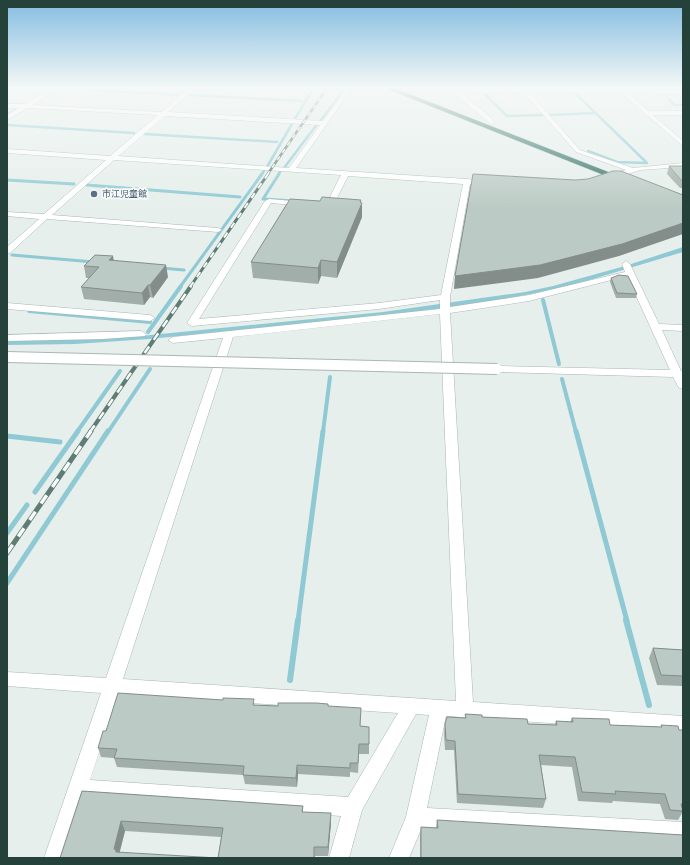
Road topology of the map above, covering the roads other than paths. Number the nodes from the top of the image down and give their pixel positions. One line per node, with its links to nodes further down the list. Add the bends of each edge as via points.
1 (146, 128): 9 (street)
2 (320, 128): 12 (street)
3 (493, 128): 15 (highway)
4 (506, 128): 13 (highway)
5 (558, 128): 11 (street, via 578,151)
6 (665, 128): 7 (street)
7 (683, 144)
8 (7, 151): 9 (street)
9 (112, 158): 12 (street); 22 (street)
10 (683, 165): 11 (street)
11 (632, 169): 13 (street)
12 (291, 170): 14 (street)
13 (622, 172): 15 (street); 16 (highway)
14 (346, 173): 18 (street); 26 (street, via 328,206 269,201 192,323 379,306)
15 (614, 175): 17 (street); 19 (highway)
16 (636, 178)
17 (600, 180)
18 (467, 181): 20 (street); 26 (street)
19 (628, 181)
20 (498, 183)
21 (7, 214): 22 (street)
22 (47, 216): 23 (street); 24 (street)
23 (218, 230)
24 (7, 251)
25 (7, 306): 27 (street)
26 (445, 306): 28 (street, via 529,298 628,268); 31 (street, via 400,317); 41 (street)
27 (150, 318)
28 (655, 327): 29 (street); 35 (street)
29 (683, 328)
30 (141, 334): 32 (street)
31 (230, 334): 33 (street); 38 (street)
32 (7, 338)
33 (173, 340)
34 (7, 357): 35 (street, bridge)
35 (680, 374): 36 (street)
36 (683, 386)
37 (7, 679): 38 (street)
38 (112, 686): 39 (street); 43 (street)
39 (411, 706): 40 (street); 44 (street)
40 (439, 708): 41 (street); 45 (street)
41 (465, 710): 42 (street)
42 (683, 724)
43 (78, 788): 44 (street); 47 (street)
44 (353, 807): 48 (street)
45 (416, 817): 46 (street); 49 (street)
46 (683, 832)
47 (54, 858)
48 (339, 858)
49 (399, 858)

